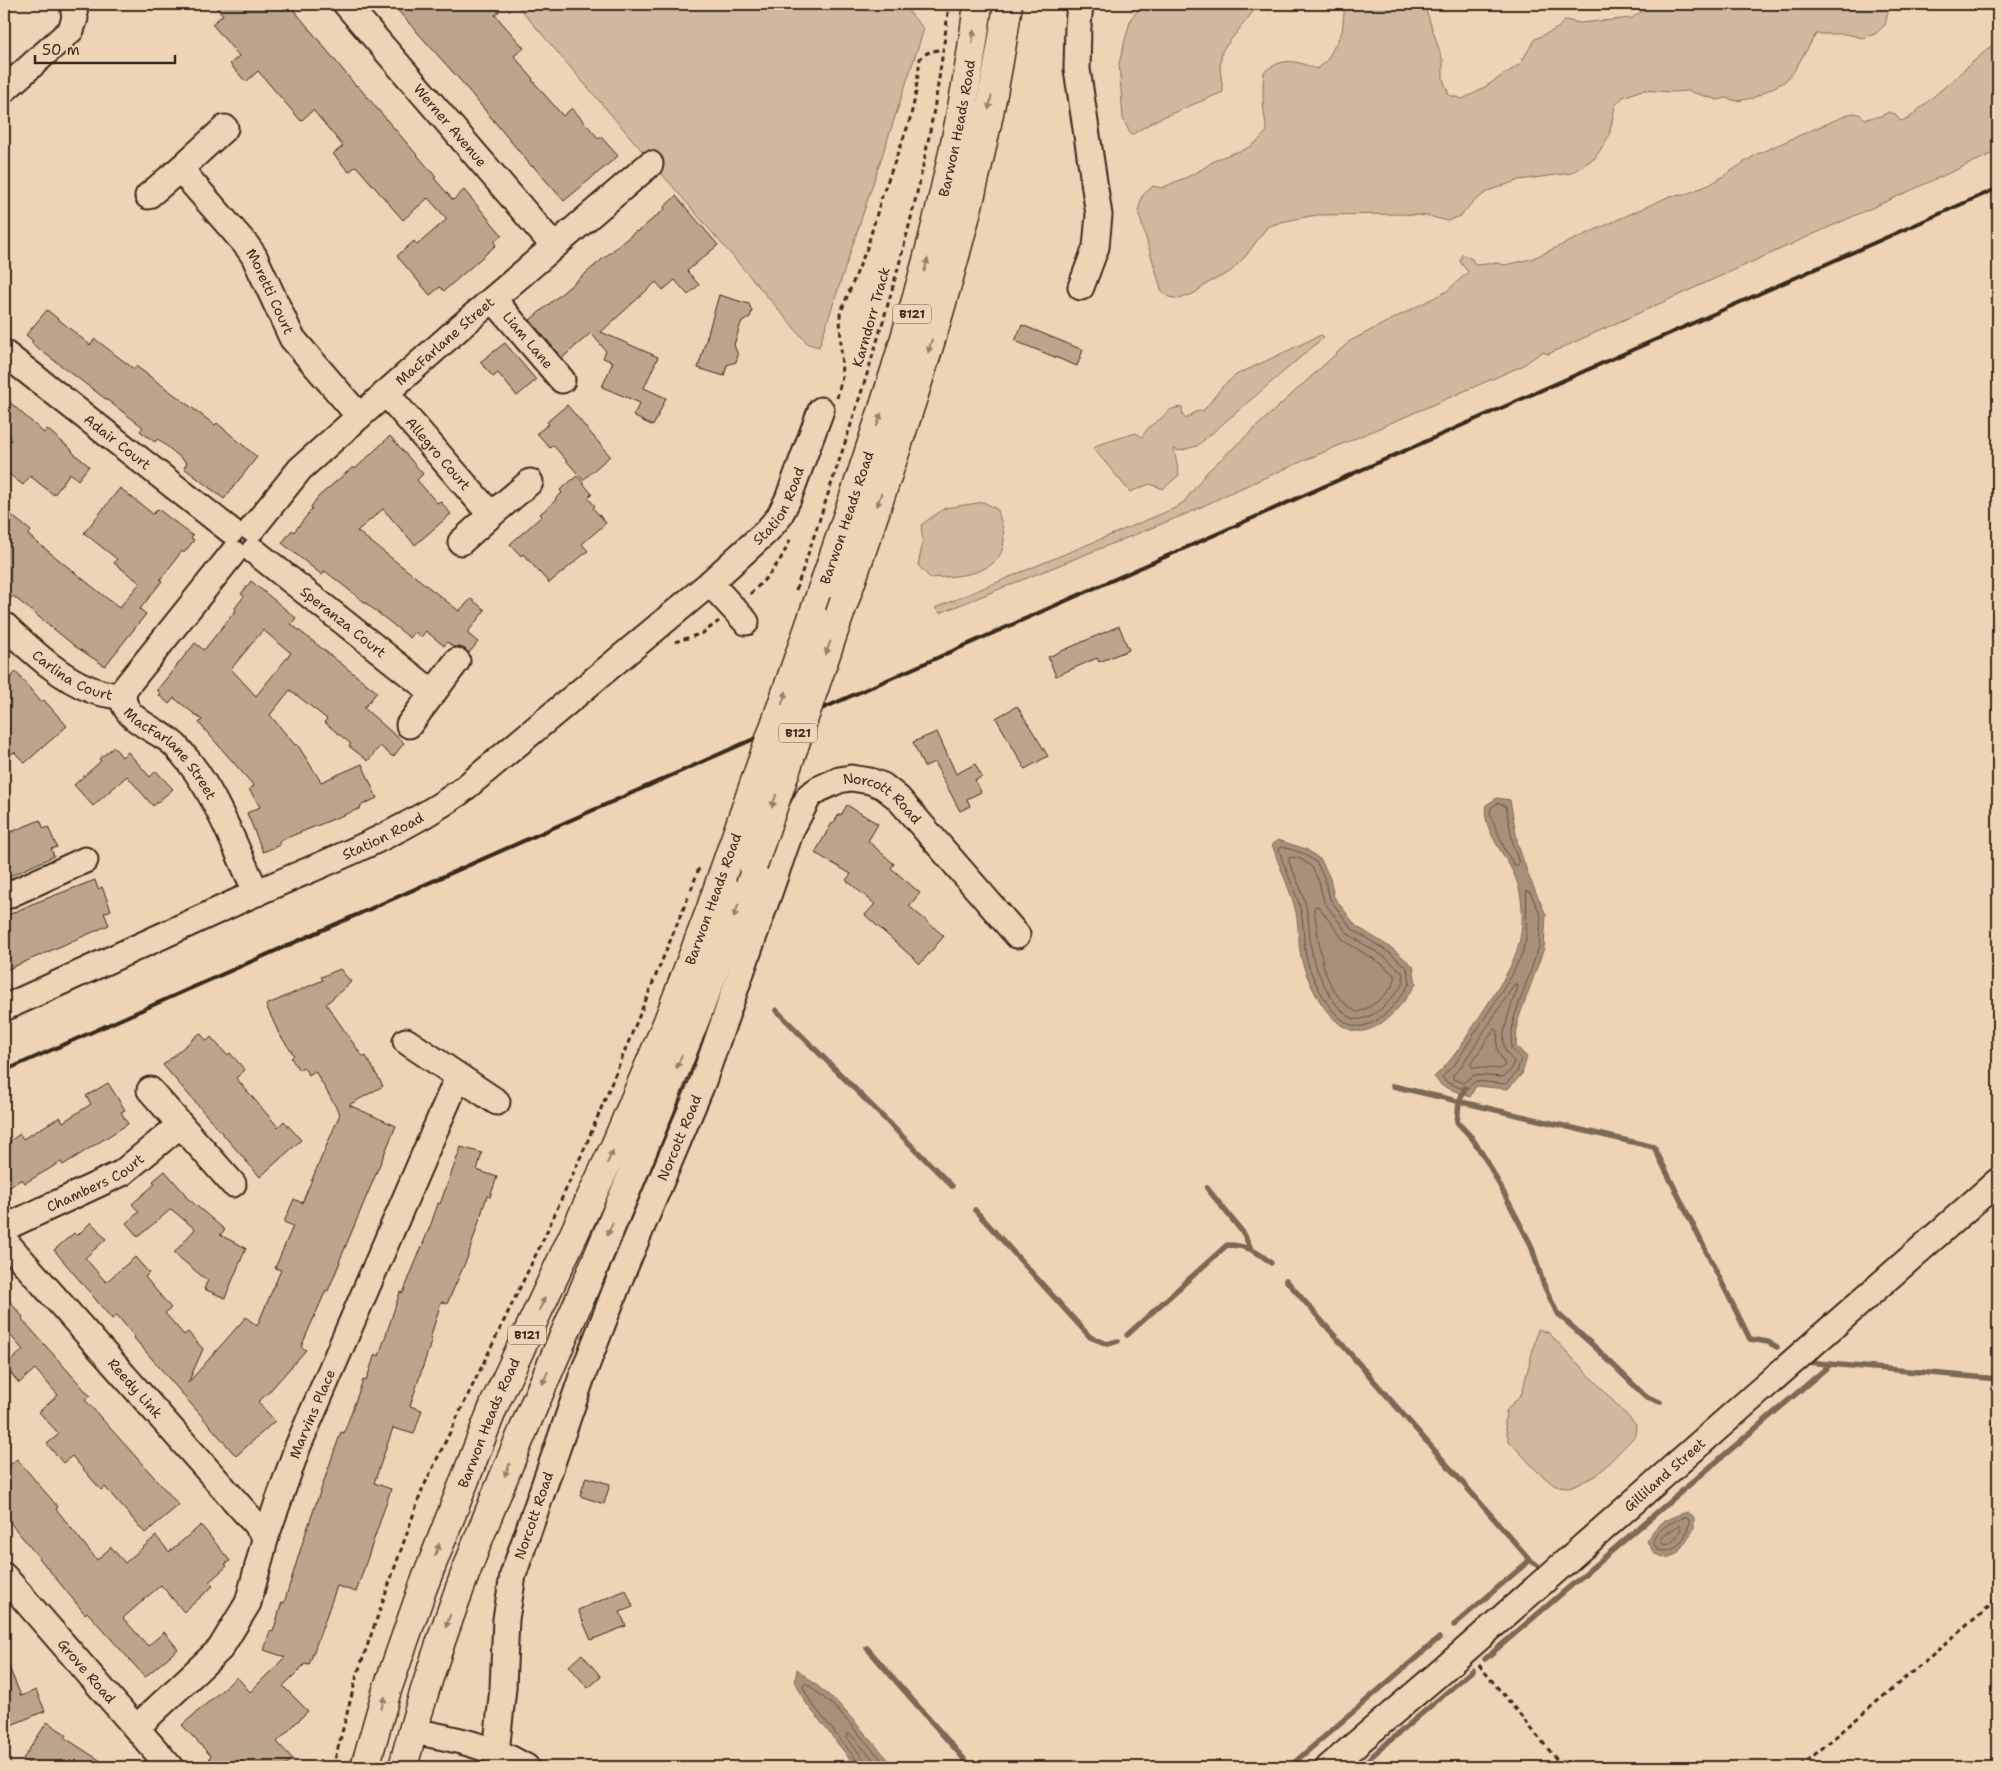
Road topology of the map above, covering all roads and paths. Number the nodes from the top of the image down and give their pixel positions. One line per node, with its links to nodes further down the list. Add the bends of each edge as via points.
1 (73, 4): 8 (street, via 75,18 71,30)
2 (346, 4): 13 (street, Werner Avenue)
3 (949, 4): 7 (path, Karndorr Track)
4 (978, 4): 56 (main road, Barwon Heads Road / B121, one-way to 4, bridge, via 386,1690 419,1596 495,1403 668,1021 813,616 881,415 927,259 961,112)
5 (1008, 4): 53 (main road, Barwon Heads Road / B121, one-way to 53, bridge, via 989,112 955,260 921,374 844,602 690,1035 489,1514)
6 (1080, 4): 14 (street, via 1077,69 1099,215 1099,235)
7 (943, 49): 19 (path, via 928,52 920,59 909,123 840,314 842,377); 27 (path, Karndorr Track, via 930,132 903,247 855,413)
8 (4, 90)
9 (225, 128): 11 (street)
10 (650, 164): 13 (street, MacFarlane Street)
11 (180, 169): 12 (street); 20 (street, Moretti Court, via 254,256 292,338)
12 (148, 196)
13 (554, 246): 15 (street, MacFarlane Street)
14 (1081, 287)
15 (493, 299): 17 (street, Liam Lane); 18 (street, MacFarlane Street)
16 (4, 353): 24 (street, Adair Court)
17 (562, 380)
18 (386, 392): 20 (street, MacFarlane Street); 22 (street, Allegro Court)
19 (828, 408): 26 (street, Station Road, via 782,512 771,528)
20 (360, 416): 24 (street, MacFarlane Street, via 300,469)
21 (530, 482): 22 (street)
22 (491, 515): 25 (street)
23 (791, 534): 28 (path, via 774,570)
24 (242, 541): 31 (street, Speranza Court); 32 (street, MacFarlane Street, via 125,688)
25 (461, 542)
26 (710, 582): 28 (street); 35 (street, Station Road, via 446,802 401,829)
27 (795, 591)
28 (740, 615)
29 (4, 624): 32 (street, Carlina Court, via 42,660 74,681 92,690)
30 (457, 661): 31 (street)
31 (432, 693): 33 (street)
32 (123, 697): 35 (street, MacFarlane Street, via 135,718 170,741 192,764 211,793)
33 (409, 725)
34 (86, 860): 36 (street)
35 (256, 893): 38 (street, Station Road)
36 (4, 896)
37 (1017, 935): 54 (street, Norcott Road, via 898,798 883,786 857,778 839,780 814,792 803,805 787,839 702,1084 587,1365 513,1575 506,1619)
38 (4, 1008)
39 (406, 1041): 40 (street)
40 (458, 1077): 42 (street); 48 (street, Marvins Place, via 298,1446)
41 (150, 1090): 43 (street)
42 (497, 1102)
43 (180, 1125): 45 (street); 46 (street, Chambers Court, via 122,1173)
44 (1998, 1181): 51 (street, Gilliland Street)
45 (233, 1184)
46 (4, 1228)
47 (4, 1240): 48 (street, Reedy Link)
48 (266, 1536): 52 (street, Marvins Place, via 248,1603 220,1649)
49 (4, 1576): 52 (street, Grove Road)
50 (1998, 1599): 61 (path)
51 (1466, 1649): 59 (street, Gilliland Street); 60 (path)
52 (136, 1728): 55 (street, Grove Road)
53 (412, 1730): 54 (street); 56 (main road, via 395,1732); 57 (main road, Barwon Heads Road / B121)
54 (496, 1752): 58 (street)
55 (170, 1767)
56 (367, 1767)
57 (403, 1767)
58 (526, 1767)
59 (1329, 1767)
60 (1562, 1767)
61 (1800, 1767)

